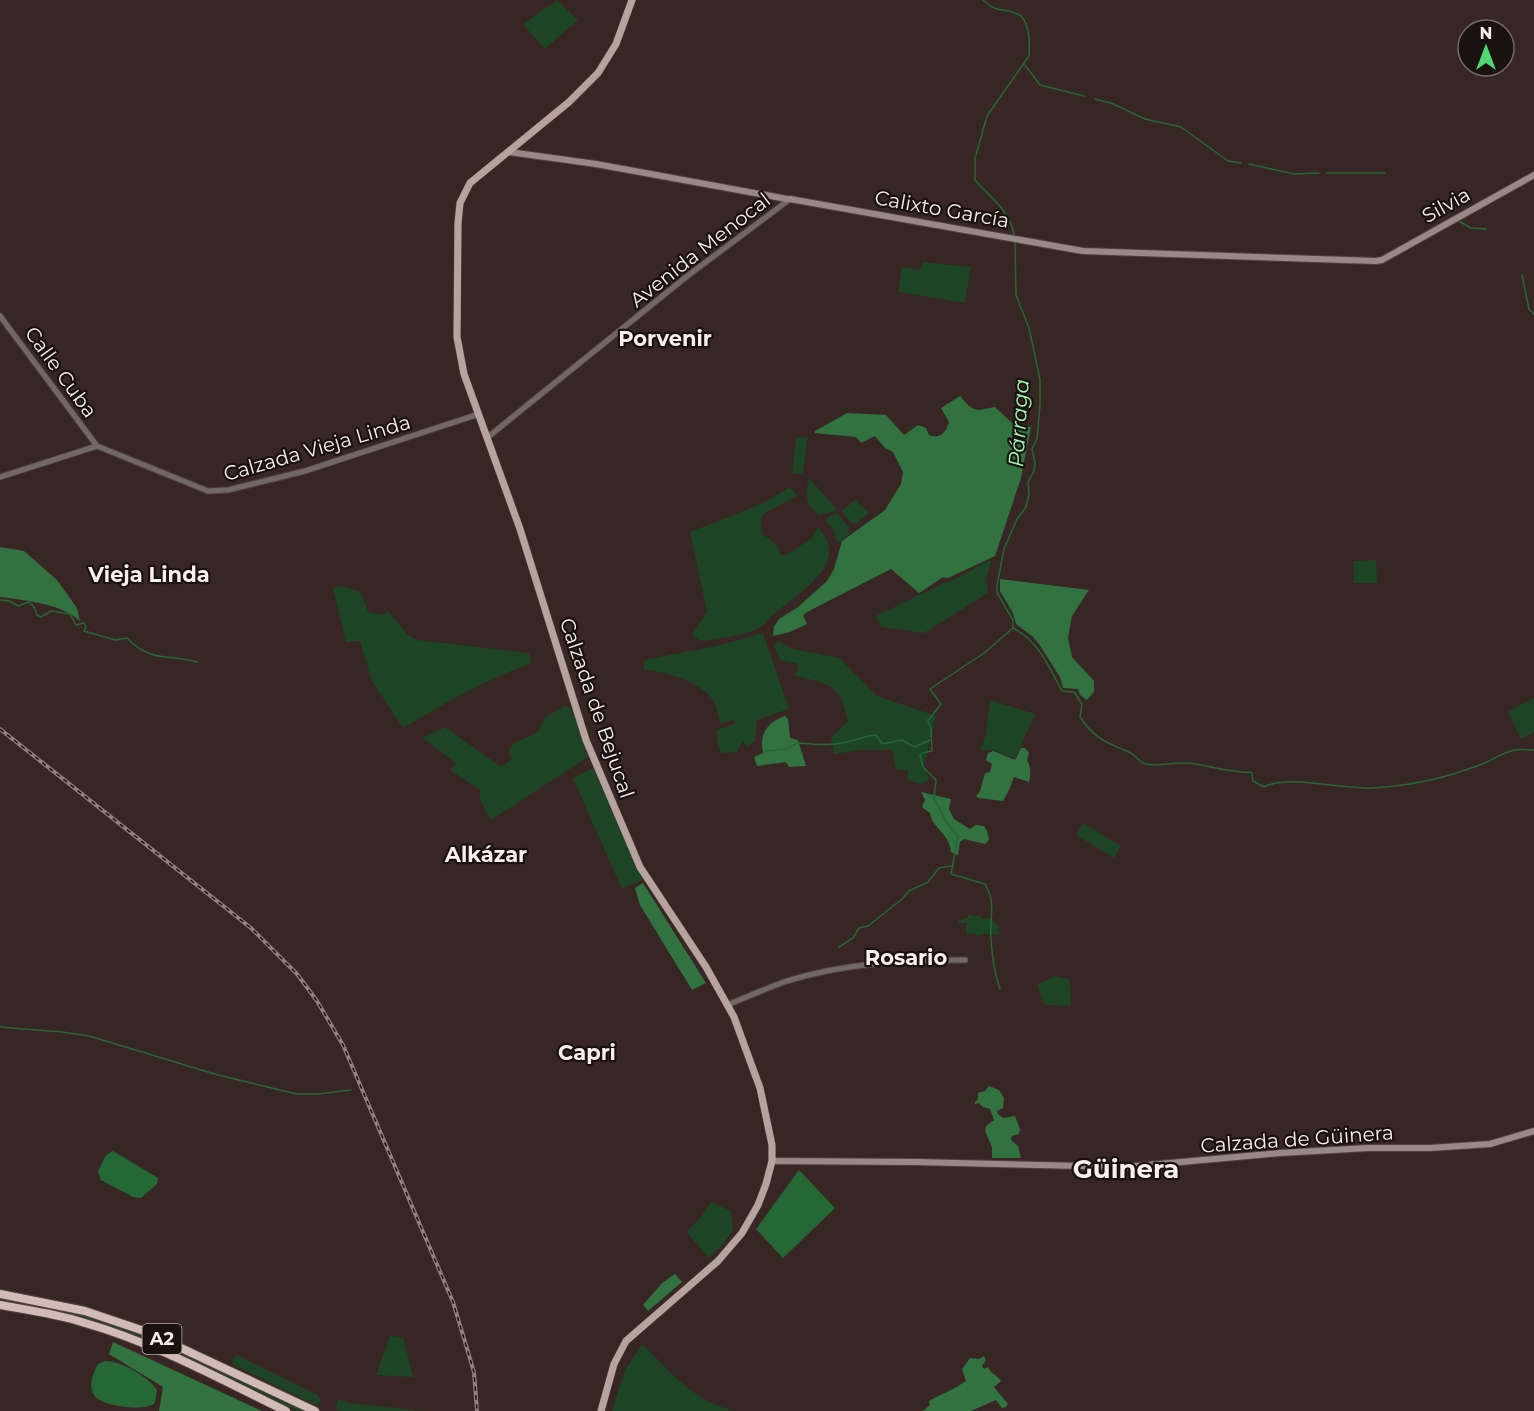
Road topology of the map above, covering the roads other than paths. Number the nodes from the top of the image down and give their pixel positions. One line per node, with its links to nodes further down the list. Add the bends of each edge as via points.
1 (632, 0): 2 (main road, Calzada de Bejucal, via 621,33 598,73)
2 (508, 152): 4 (main road, Calixto García); 7 (main road, Calzada de Bejucal, via 470,183 462,195 459,212 458,348)
3 (1534, 176): 5 (main road, Silvia, via 1382,260)
4 (788, 199): 5 (main road, Calixto García, via 1083,251); 8 (street, Avenida Menocal)
5 (1373, 261)
6 (0, 316): 9 (street, Calle Cuba)
7 (479, 414): 8 (main road, Calzada de Bejucal); 9 (street, Calzada Vieja Linda, via 305,471 221,492 202,489)
8 (488, 437): 12 (main road, Calzada de Bejucal, via 576,709 622,826 645,875)
9 (97, 446): 10 (street)
10 (0, 477)
11 (965, 960): 12 (street, via 904,960 845,967 787,981)
12 (727, 1005): 14 (main road, Calzada de Bejucal, via 760,1088)
13 (1534, 1131): 14 (main road, Calzada de Güinera, via 1490,1144 1280,1153 1126,1167)
14 (772, 1161): 19 (main road, Calzada de Bejucal, via 758,1205 730,1248 626,1341 614,1364)
15 (0, 1294): 18 (highway, A2, via 111,1319)
16 (0, 1305): 17 (highway, A2, via 110,1330)
17 (286, 1411)
18 (315, 1411)
19 (601, 1411)

